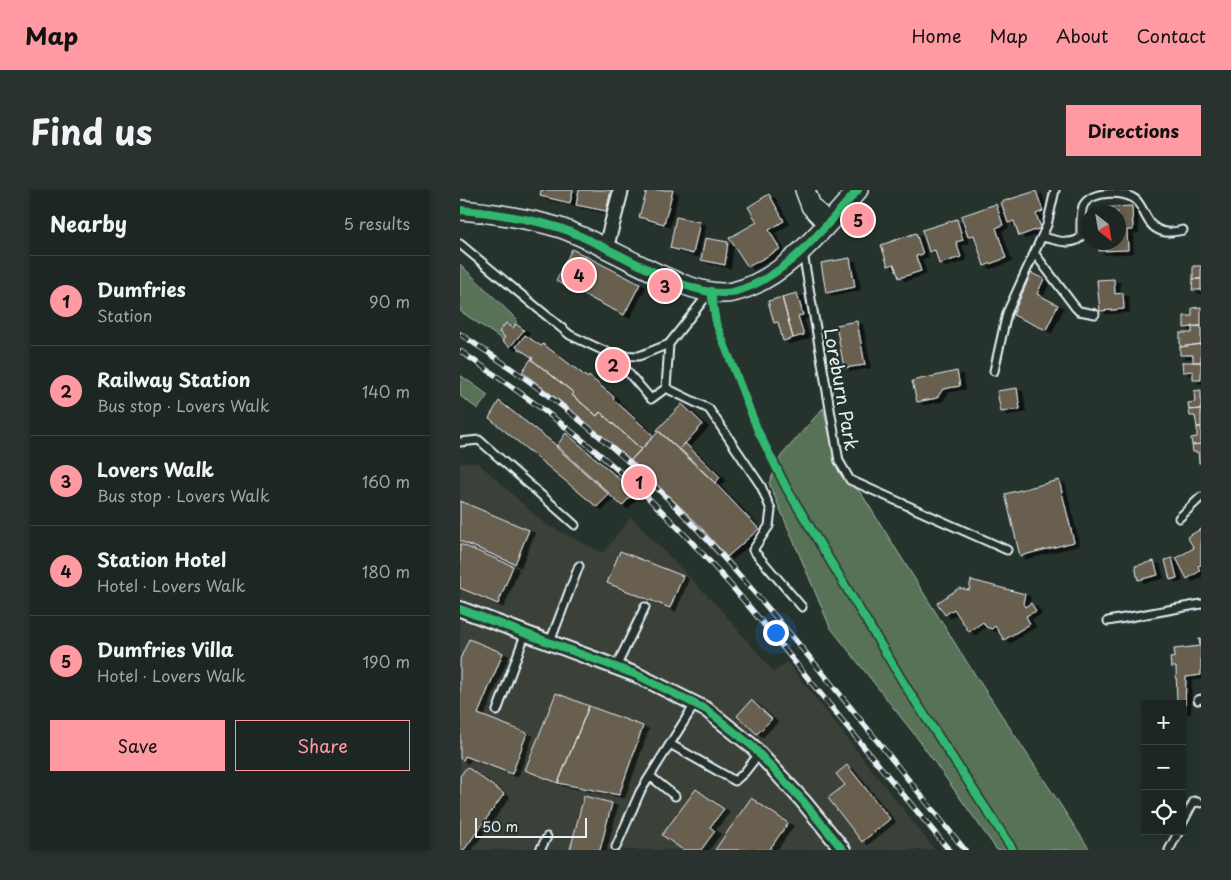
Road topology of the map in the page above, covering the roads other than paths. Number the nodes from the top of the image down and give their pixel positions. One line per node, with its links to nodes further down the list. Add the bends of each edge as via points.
1 (621, 190): 10 (street)
2 (805, 190): 6 (street, via 811,206)
3 (858, 190): 6 (street)
4 (1055, 190): 8 (lane)
5 (460, 210): 10 (street, via 557,227)
6 (827, 223): 11 (street)
7 (1183, 230): 8 (lane, via 1159,231 1129,194 1114,192 1086,201 1082,207 1081,237 1078,240 1072,243)
8 (1042, 237): 12 (lane)
9 (460, 244): 16 (lane, via 570,334)
10 (606, 247): 13 (street, via 694,289)
11 (802, 251): 13 (street, via 755,283 732,292); 23 (lane, Loreburn Park, via 839,461 850,480)
12 (1035, 254): 14 (lane, via 1074,307); 17 (lane, via 1006,313)
13 (711, 291): 15 (lane)
14 (1095, 314)
15 (669, 344): 16 (lane, via 639,356); 18 (lane)
16 (613, 355): 18 (lane, via 651,399)
17 (994, 371)
18 (666, 388): 27 (lane, via 709,409 761,486 771,510 769,526 753,550)
19 (461, 440): 22 (lane, via 479,440)
20 (1201, 497): 21 (lane)
21 (1179, 518)
22 (575, 525)
23 (1007, 550)
24 (580, 566): 31 (lane)
25 (1201, 604): 29 (lane)
26 (645, 607): 32 (lane)
27 (802, 607)
28 (460, 609): 30 (street)
29 (1108, 621)
30 (526, 632): 31 (street); 34 (lane)
31 (550, 642): 32 (street)
32 (616, 666): 33 (street)
33 (695, 704): 35 (lane); 36 (street, via 707,710)
34 (497, 711)
35 (670, 744): 36 (lane, via 735,780); 37 (lane)
36 (759, 754): 45 (street)
37 (650, 776): 38 (lane); 43 (lane)
38 (675, 796)
39 (1201, 803): 40 (lane, via 1194,801)
40 (1186, 816)
41 (1177, 835): 46 (lane)
42 (547, 837): 44 (lane)
43 (616, 847)
44 (540, 850)
45 (843, 850)
46 (1169, 850)

